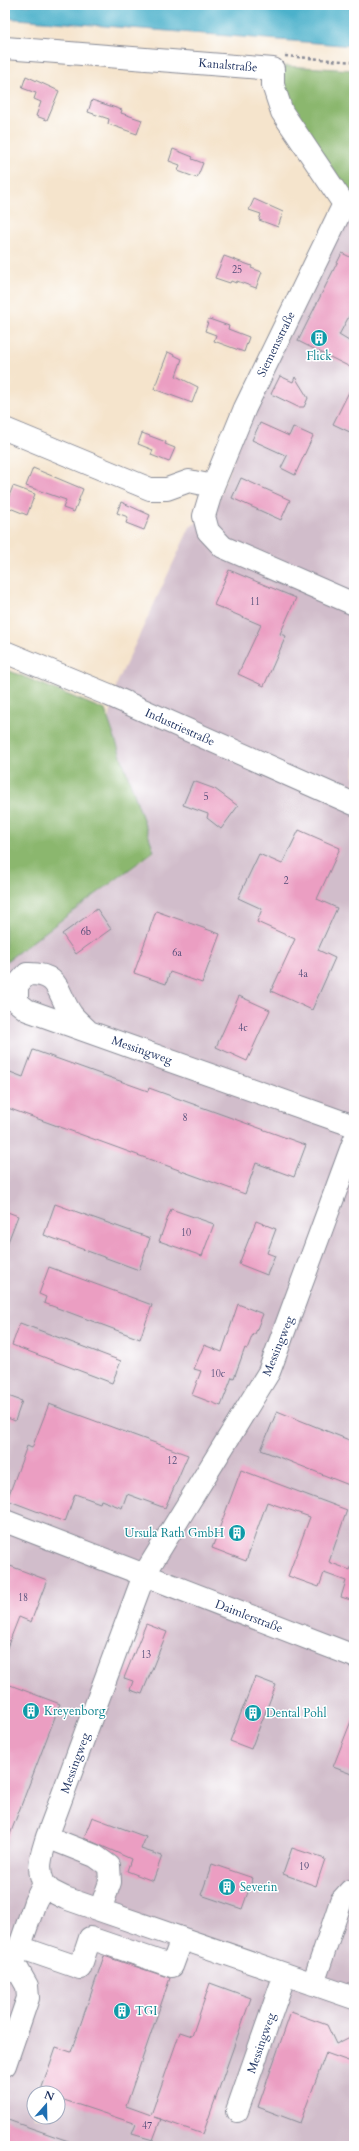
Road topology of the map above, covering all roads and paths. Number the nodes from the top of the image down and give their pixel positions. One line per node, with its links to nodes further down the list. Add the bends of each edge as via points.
1 (12, 48): 2 (street, Kanalstraße, via 273,69 272,85 282,112)
2 (349, 206): 4 (street, Siemensstraße, via 245,408)
3 (5, 430): 4 (street, via 150,489 167,489 189,481)
4 (213, 486): 5 (street, Siemensstraße, via 204,516 208,531 223,547)
5 (354, 604)
6 (5, 652): 7 (street, Industriestraße, via 109,695)
7 (354, 804)
8 (88, 1031): 9 (street, Messingweg)
9 (354, 1126)
10 (354, 1141): 12 (street, Messingweg, via 269,1372)
11 (5, 1521): 12 (street)
12 (144, 1575): 13 (street, Daimlerstraße); 14 (street, Messingweg)
13 (354, 1656)
14 (48, 1837): 15 (street, Messingweg, via 39,1873); 17 (street, via 95,1856 109,1866 110,1882)
15 (44, 1884): 17 (street, via 65,1898); 19 (street)
16 (350, 1891): 21 (street, via 341,1901)
17 (100, 1910): 18 (street)
18 (182, 1939): 19 (street, via 172,1966 90,1938 80,1968); 20 (street)
19 (13, 1961): 23 (street, via 27,1986 28,1998)
20 (285, 1974): 21 (street); 24 (street, Messingweg)
21 (313, 1984): 22 (street)
22 (354, 1998)
23 (5, 2065)
24 (237, 2111)

